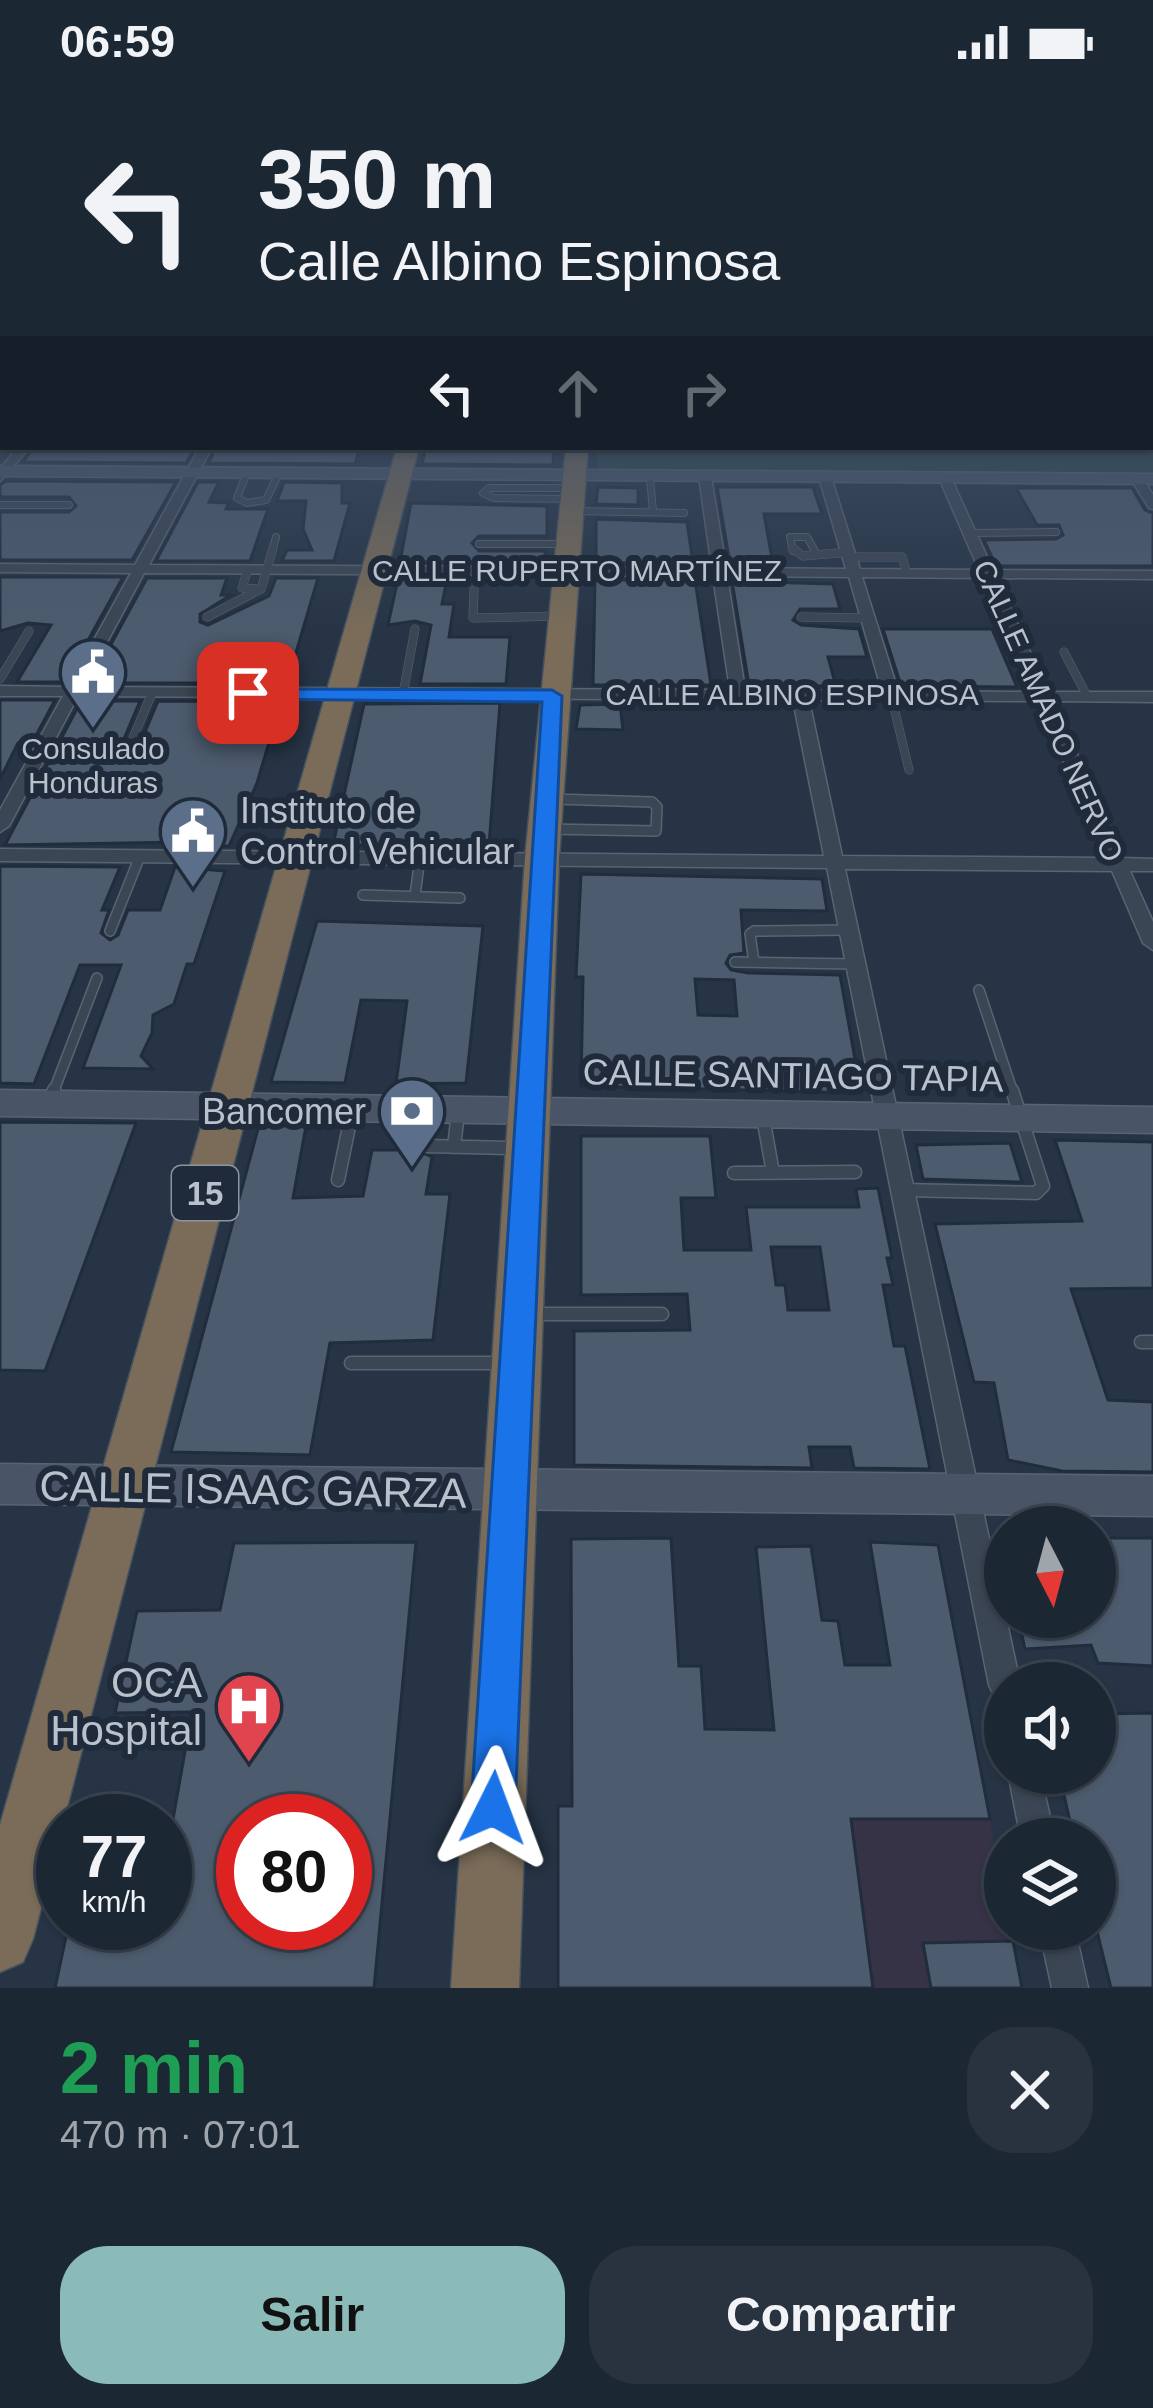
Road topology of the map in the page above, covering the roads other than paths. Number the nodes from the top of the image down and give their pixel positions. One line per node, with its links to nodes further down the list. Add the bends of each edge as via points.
1 (202, 455): 4 (street)
2 (404, 461): 6 (main road); 13 (main road); 28 (highway, 15)
3 (2, 473): 4 (main road)
4 (191, 474): 5 (main road); 25 (street)
5 (246, 475): 6 (main road); 6 (lane, via 237,498 247,503 266,500)
6 (278, 475)
7 (650, 477): 8 (main road); 13 (main road); 16 (lane)
8 (705, 477): 9 (main road); 29 (street)
9 (825, 477): 10 (main road); 23 (street)
10 (945, 478): 11 (main road); 19 (street, CALLE AMADO NERVO)
11 (1145, 479): 14 (street)
12 (0, 505): 15 (lane)
13 (573, 505): 13 (lane, via 484,491 488,497); 16 (lane); 21 (lane); 28 (street, CALLE RUPERTO MARTÍNEZ); 29 (street, CALLE RUPERTO MARTÍNEZ); 34 (highway)
14 (1153, 505)
15 (69, 506)
16 (653, 512): 17 (lane)
17 (684, 512)
18 (1056, 532): 19 (lane)
19 (970, 533): 30 (street, CALLE AMADO NERVO)
20 (276, 537): 27 (lane)
21 (479, 544)
22 (815, 552): 23 (lane)
23 (852, 561): 29 (street, CALLE RUPERTO MARTÍNEZ); 30 (street, CALLE RUPERTO MARTÍNEZ, via 908,573); 38 (street)
24 (0, 568): 25 (street, CALLE RUPERTO MARTÍNEZ)
25 (140, 568): 26 (street, CALLE RUPERTO MARTÍNEZ); 45 (street)
26 (248, 569): 27 (street, CALLE RUPERTO MARTÍNEZ); 32 (lane, via 242,589)
27 (268, 569): 28 (street, CALLE RUPERTO MARTÍNEZ); 32 (lane)
28 (377, 570): 47 (highway, 15)
29 (719, 572): 49 (street)
30 (988, 573): 31 (street, CALLE RUPERTO MARTÍNEZ); 52 (street, CALLE AMADO NERVO)
31 (1153, 575)
32 (261, 589): 35 (lane)
33 (474, 590): 37 (lane)
34 (562, 616): 37 (lane); 53 (highway)
35 (207, 617)
36 (801, 617): 38 (lane)
37 (472, 618): 41 (lane)
38 (869, 618): 51 (street)
39 (415, 628): 48 (lane)
40 (29, 631): 43 (lane)
41 (472, 632)
42 (1064, 652): 54 (lane)
43 (0, 680)
44 (0, 692): 45 (street, CALLE ALBINO ESPINOSA)
45 (70, 692): 46 (street, CALLE ALBINO ESPINOSA); 58 (street)
46 (152, 693): 47 (street, CALLE ALBINO ESPINOSA); 56 (lane)
47 (344, 694): 48 (street, CALLE ALBINO ESPINOSA); 61 (highway, 15)
48 (403, 694): 53 (street, CALLE ALBINO ESPINOSA)
49 (738, 695): 50 (street, CALLE ALBINO ESPINOSA); 53 (street, CALLE ALBINO ESPINOSA)
50 (800, 695): 51 (street, CALLE ALBINO ESPINOSA); 66 (street)
51 (891, 695): 52 (street, CALLE ALBINO ESPINOSA); 57 (lane)
52 (1043, 695): 54 (street, CALLE ALBINO ESPINOSA); 64 (street, CALLE AMADO NERVO)
53 (552, 696): 59 (highway)
54 (1087, 696): 55 (street, CALLE ALBINO ESPINOSA)
55 (1153, 697)
56 (126, 755)
57 (909, 770)
58 (0, 826)
59 (544, 829): 59 (lane, via 656,831 657,807 652,802); 63 (street); 66 (street); 87 (highway)
60 (0, 854): 62 (street)
61 (300, 855): 62 (street); 63 (street); 80 (highway, 15)
62 (140, 856): 71 (lane)
63 (420, 856): 68 (lane)
64 (1115, 865): 65 (street); 66 (street); 72 (street, CALLE AMADO NERVO)
65 (1153, 865)
66 (835, 866): 70 (street)
67 (363, 895): 68 (lane)
68 (415, 896): 69 (lane)
69 (460, 898)
70 (848, 930): 74 (lane, via 754,931); 75 (street)
71 (110, 932)
72 (1153, 943)
73 (735, 962): 74 (lane)
74 (754, 962): 75 (lane)
75 (854, 964): 84 (street)
76 (97, 978): 79 (lane)
77 (980, 990): 85 (lane)
78 (0, 1103): 79 (main road, CALLE SANTIAGO TAPIA)
79 (49, 1103): 80 (main road, CALLE SANTIAGO TAPIA)
80 (229, 1104): 81 (main road, CALLE SANTIAGO TAPIA); 100 (highway, 15)
81 (354, 1107): 82 (main road, CALLE SANTIAGO TAPIA); 93 (lane)
82 (458, 1109): 87 (main road, CALLE SANTIAGO TAPIA); 89 (lane)
83 (762, 1114): 84 (main road, CALLE SANTIAGO TAPIA); 87 (main road, CALLE SANTIAGO TAPIA); 92 (lane)
84 (884, 1117): 85 (main road, CALLE SANTIAGO TAPIA); 94 (street)
85 (1024, 1118): 86 (main road, CALLE SANTIAGO TAPIA); 94 (lane, via 1043,1186 1036,1193)
86 (1153, 1120)
87 (526, 1129): 89 (lane); 95 (highway)
88 (427, 1146): 89 (lane)
89 (454, 1147)
90 (856, 1172): 92 (lane)
91 (734, 1173): 92 (lane)
92 (773, 1173)
93 (338, 1180)
94 (900, 1190): 101 (street)
95 (516, 1314): 96 (lane); 98 (highway)
96 (662, 1314)
97 (351, 1363): 98 (lane)
98 (514, 1363): 102 (highway)
99 (0, 1484): 100 (main road, CALLE ISAAC GARZA)
100 (124, 1489): 102 (main road, CALLE ISAAC GARZA); 105 (highway, 15)
101 (964, 1492): 102 (main road, CALLE ISAAC GARZA); 103 (main road, CALLE ISAAC GARZA); 104 (street)
102 (507, 1494): 107 (highway)
103 (1153, 1496)
104 (1000, 1662)
105 (0, 1939)
106 (1062, 1950): 108 (street)
107 (485, 1988)
108 (1070, 1988)

